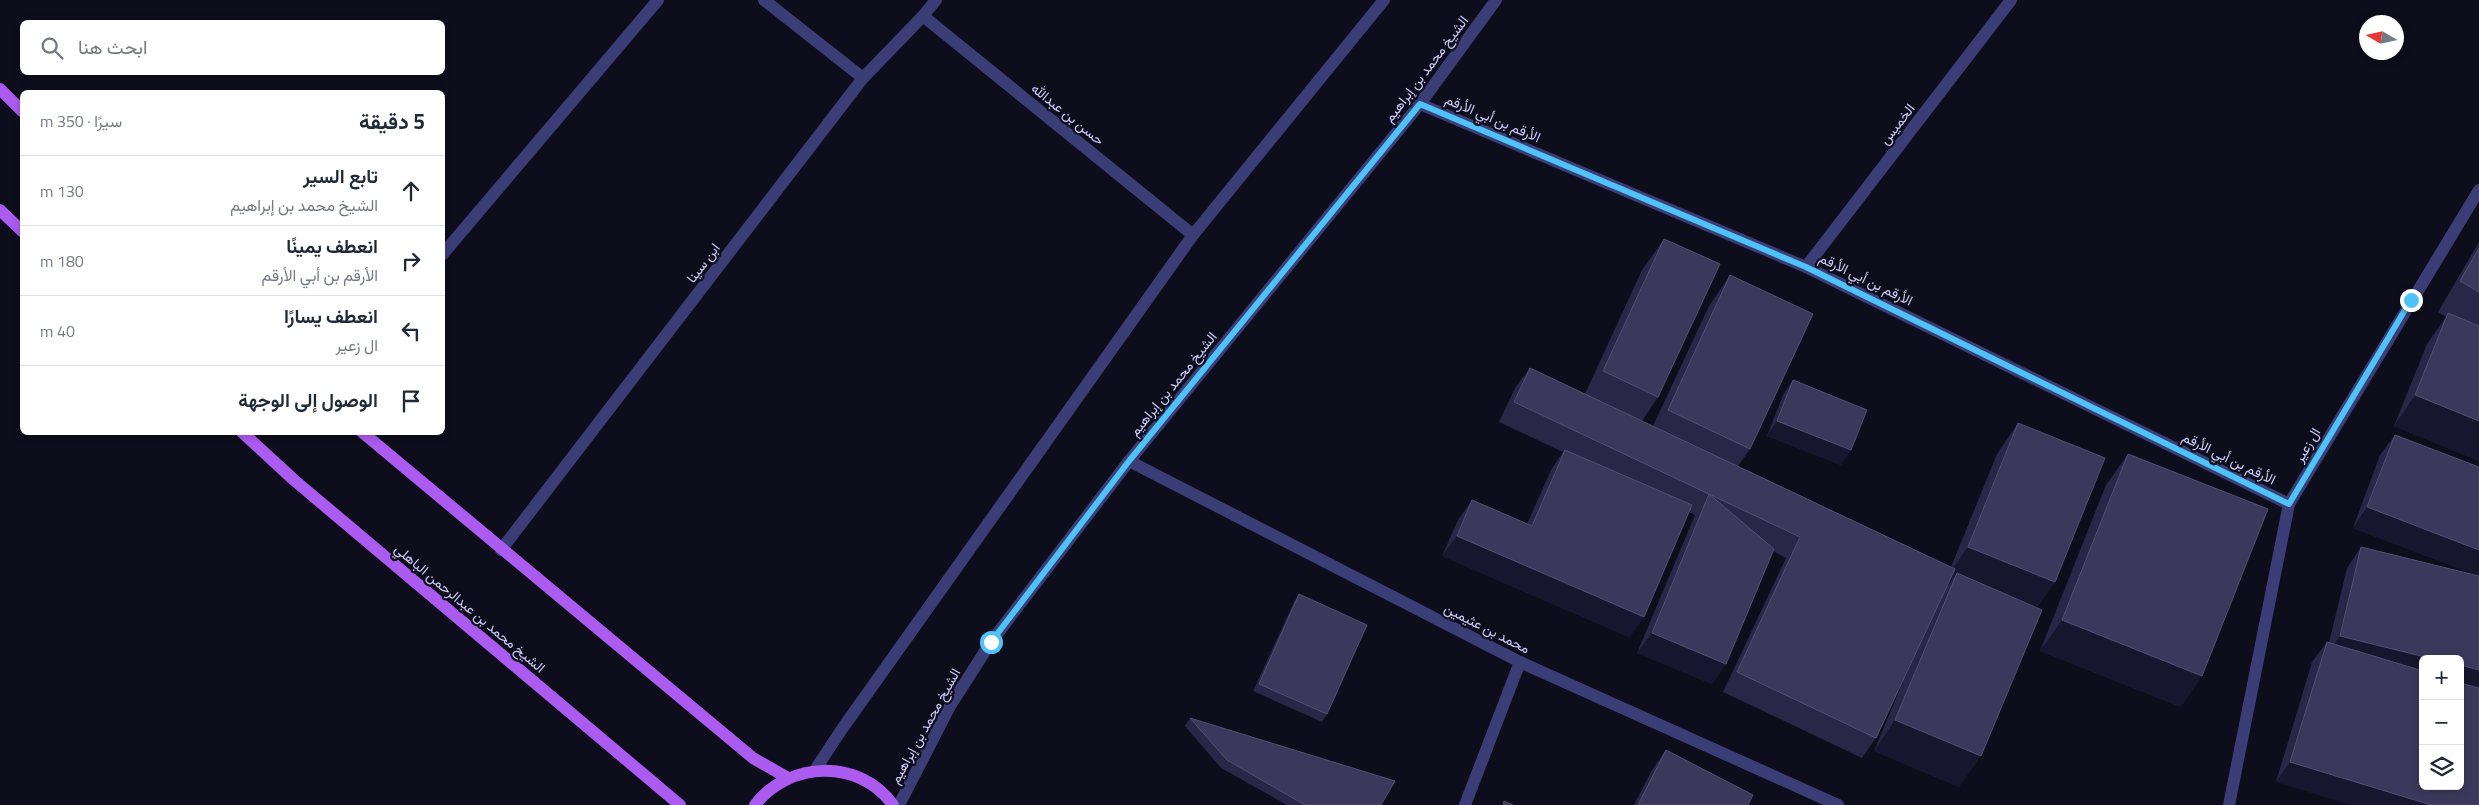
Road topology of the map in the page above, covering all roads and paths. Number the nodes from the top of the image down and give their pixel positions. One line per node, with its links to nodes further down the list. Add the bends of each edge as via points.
1 (658, 0): 16 (street)
2 (764, 0): 8 (street)
3 (936, 0): 7 (street, ابن سينا)
4 (1384, 0): 15 (street)
5 (1496, 0): 10 (street, الشيخ محمد بن إبراهيم)
6 (2011, 0): 17 (street, الخميس)
7 (923, 16): 8 (street, ابن سينا); 15 (street, حسن بن عبدالله)
8 (863, 78): 22 (street, ابن سينا)
9 (0, 89): 11 (main road)
10 (1420, 104): 17 (street, الأرقم بن أبي الأرقم); 20 (street, الشيخ محمد بن إبراهيم)
11 (20, 109)
12 (2479, 190): 21 (street, ال زعير)
13 (0, 210): 14 (main road)
14 (20, 229)
15 (1193, 235): 24 (street)
16 (445, 251)
17 (1806, 267): 21 (street, الأرقم بن أبي الأرقم)
18 (245, 435): 26 (main road, الشيخ محمد بن عبدالرحمن الباهلي, via 294,480)
19 (366, 435): 22 (main road)
20 (1129, 461): 23 (street, محمد بن عثيمين); 29 (street, الشيخ محمد بن إبراهيم, via 991,642 950,706)
21 (2289, 504): 32 (street, ال زعير)
22 (501, 550): 25 (main road, via 753,758)
23 (1520, 662): 30 (street); 31 (street, محمد بن عثيمين)
24 (815, 770): 25 (main road); 28 (main road, via 843,772 867,782)
25 (788, 778): 27 (main road, via 764,793)
26 (680, 805)
27 (755, 805)
28 (893, 805)
29 (899, 805)
30 (1465, 805)
31 (1838, 805)
32 (2229, 805)

